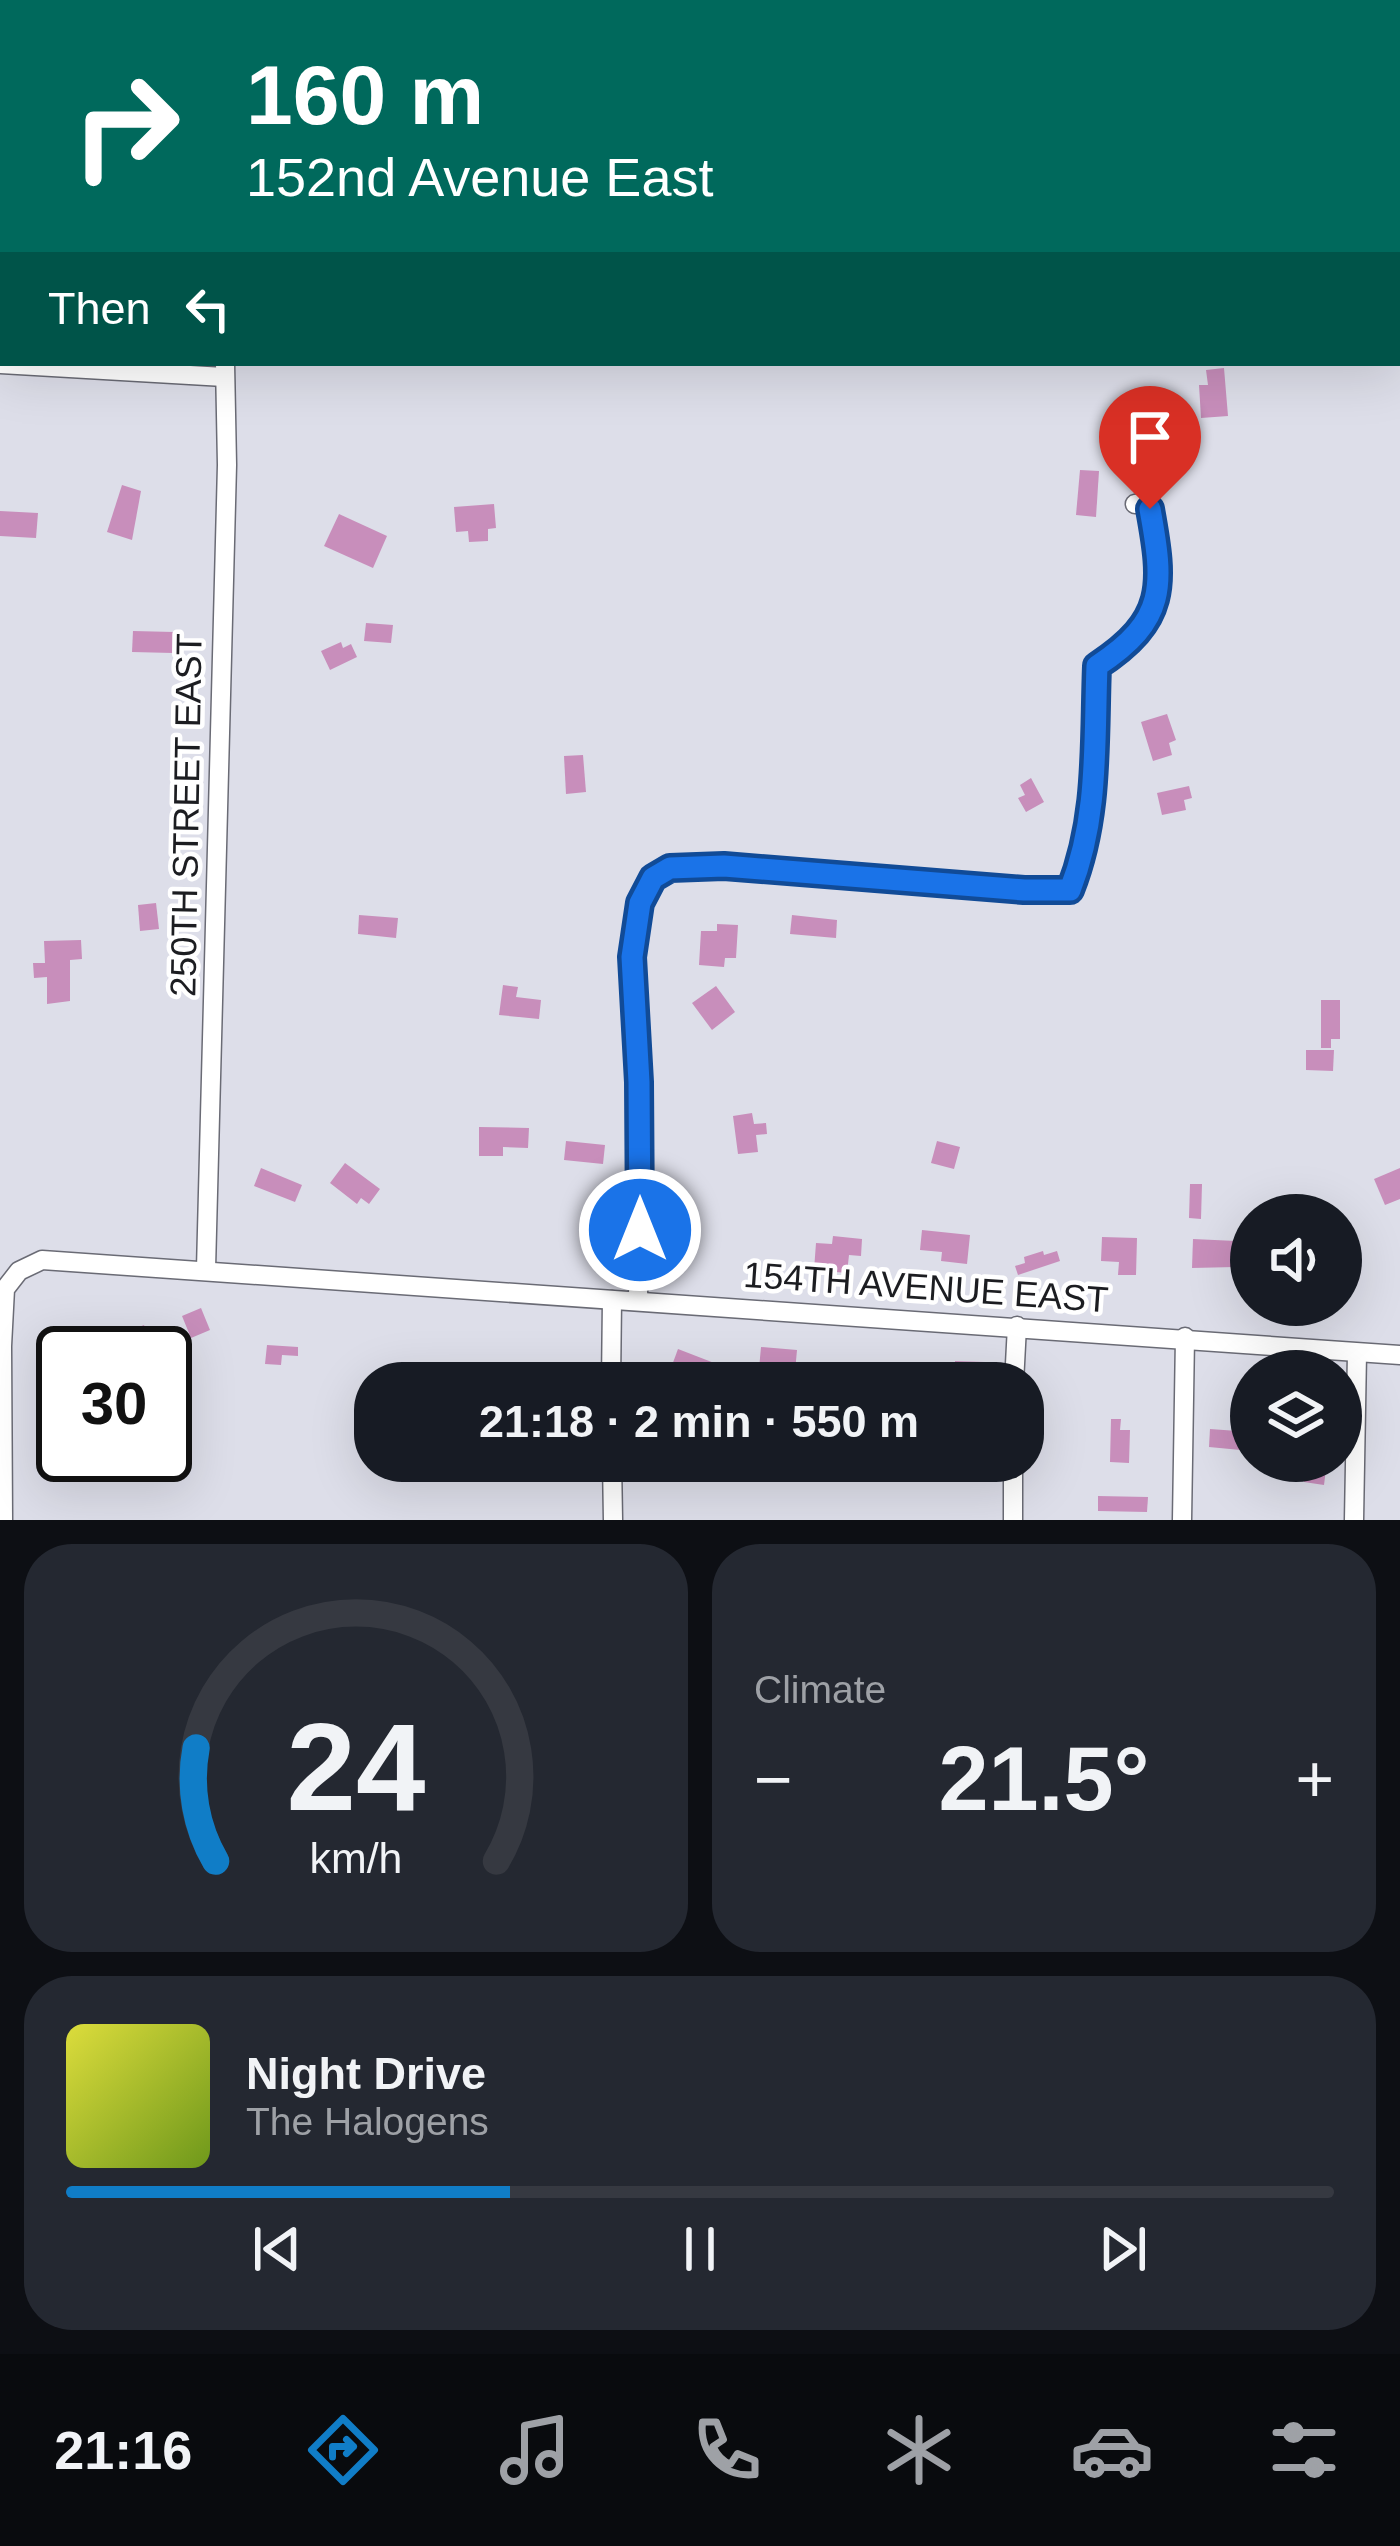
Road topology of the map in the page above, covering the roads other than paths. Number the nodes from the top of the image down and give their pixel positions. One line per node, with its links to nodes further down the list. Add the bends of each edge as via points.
1 (75, 366): 2 (street)
2 (225, 370): 4 (street, 250TH STREET EAST)
3 (1135, 504): 6 (street, via 1150,509 1156,596 1137,638 1097,666 1090,824 1070,890 724,866 670,868 653,878 640,903 632,957)
4 (206, 1268): 5 (street, 154TH AVENUE EAST); 17 (street, 154TH AVENUE EAST, via 42,1260 19,1271 4,1300)
5 (612, 1300): 6 (street, 154TH AVENUE EAST); 12 (street)
6 (638, 1300): 7 (street, 154TH AVENUE EAST)
7 (1017, 1326): 8 (street, 154TH AVENUE EAST); 13 (street)
8 (1185, 1337): 9 (street, 154TH AVENUE EAST); 20 (street)
9 (1334, 1350)
10 (1362, 1352): 11 (street, 154TH AVENUE EAST)
11 (1400, 1355)
12 (611, 1362)
13 (1015, 1362)
14 (612, 1482): 18 (street)
15 (1013, 1482): 19 (street)
16 (1355, 1482): 21 (street)
17 (4, 1520)
18 (613, 1520)
19 (1013, 1520)
20 (1182, 1520)
21 (1354, 1520)

